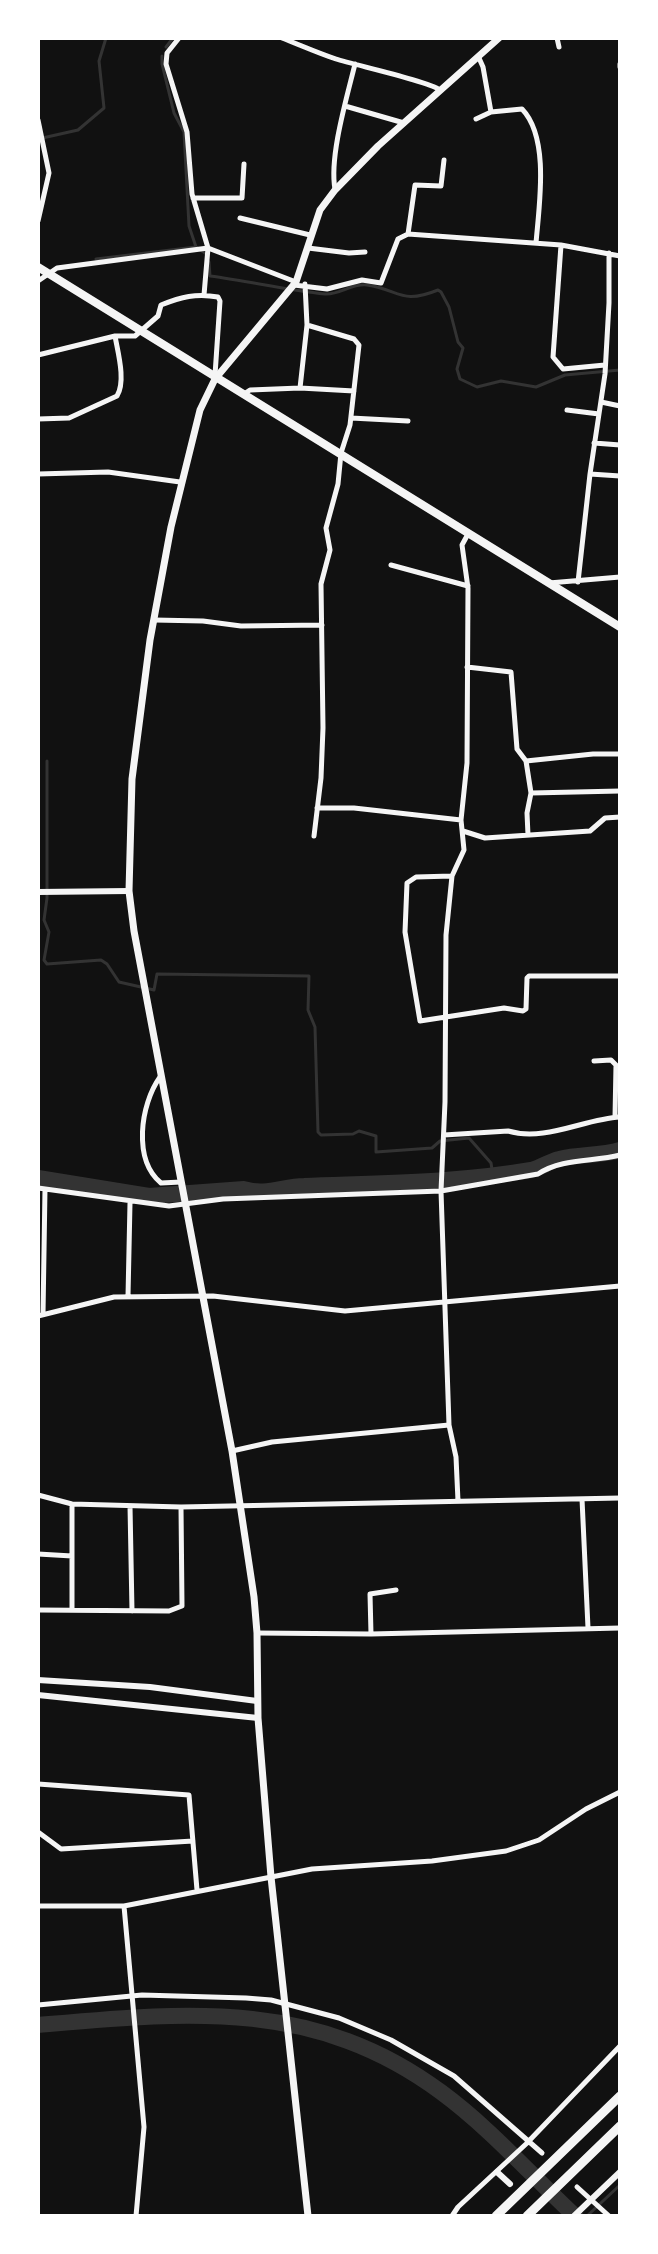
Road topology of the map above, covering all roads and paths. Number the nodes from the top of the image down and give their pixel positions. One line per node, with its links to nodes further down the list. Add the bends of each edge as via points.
1 (179, 38): 17 (street, via 167,53 166,64 187,132)
2 (282, 38): 7 (street)
3 (499, 38): 6 (main road)
4 (557, 38): 5 (street)
5 (559, 47)
6 (479, 58): 8 (main road); 10 (street)
7 (355, 64): 8 (street, via 431,83); 9 (street)
8 (440, 90): 13 (main road)
9 (345, 106): 13 (street); 16 (street)
10 (491, 112): 11 (street); 22 (street, via 522,109 533,126 540,185)
11 (476, 119)
12 (38, 120): 19 (street, via 49,173)
13 (404, 123): 16 (main road)
14 (444, 160): 20 (street, via 441,186 415,185)
15 (244, 164): 17 (street, via 242,198)
16 (335, 190): 21 (main road)
17 (193, 198): 24 (street)
18 (240, 218): 21 (street)
19 (38, 221)
20 (408, 234): 22 (street); 32 (street, via 398,239 381,283 362,280 327,289)
21 (310, 235): 25 (main road)
22 (536, 243): 23 (street)
23 (561, 245): 27 (street); 38 (street, via 553,357 563,369)
24 (208, 248): 30 (street, via 57,268); 32 (street); 33 (street)
25 (308, 248): 26 (street); 32 (main road)
26 (365, 252)
27 (609, 253): 28 (street); 38 (street)
28 (620, 256)
29 (38, 267): 30 (main road)
30 (49, 274): 31 (street); 35 (main road)
31 (38, 281)
32 (298, 284): 34 (street); 39 (main road)
33 (204, 295): 35 (street, via 182,296 161,305 158,316); 39 (street, via 220,301)
34 (307, 325): 40 (street); 41 (street, via 358,341)
35 (140, 330): 36 (street, via 135,336); 39 (main road)
36 (115, 336): 37 (street); 48 (street, via 117,396 69,418)
37 (38, 355)
38 (605, 365): 43 (street)
39 (215, 379): 42 (main road); 56 (main road, via 200,410)
40 (300, 388): 41 (street); 42 (street, via 250,390)
41 (354, 391): 47 (street)
42 (242, 396): 52 (main road)
43 (601, 402): 44 (street); 46 (street)
44 (620, 406)
45 (567, 410): 46 (street)
46 (599, 414): 50 (street)
47 (351, 418): 49 (street); 52 (street)
48 (38, 419)
49 (408, 421)
50 (594, 443): 51 (street); 54 (street)
51 (620, 445)
52 (341, 453): 57 (main road); 64 (street, via 326,528 330,550 321,584)
53 (38, 474): 56 (street, via 108,472)
54 (590, 474): 55 (street); 60 (street)
55 (620, 476)
56 (180, 482): 63 (main road)
57 (468, 534): 61 (main road); 62 (street, via 462,545)
58 (391, 565): 62 (street)
59 (620, 577): 60 (street)
60 (578, 582): 61 (street)
61 (546, 583): 65 (main road)
62 (468, 586): 66 (street)
63 (154, 620): 64 (street); 78 (main road, via 132,779)
64 (322, 625): 71 (street)
65 (620, 627)
66 (467, 667): 68 (street, via 511,672 517,749); 73 (street)
67 (620, 754): 68 (street)
68 (526, 761): 70 (street)
69 (620, 791): 70 (street)
70 (531, 793): 75 (street)
71 (317, 808): 73 (street); 76 (street)
72 (620, 817): 75 (street, via 605,818 590,831)
73 (461, 820): 74 (street)
74 (463, 831): 75 (street, via 485,838); 77 (street, via 464,850)
75 (528, 835)
76 (314, 836)
77 (452, 876): 81 (street); 81 (street, via 416,877 407,883 405,932 420,1021)
78 (129, 891): 79 (street); 84 (main road)
79 (38, 892)
80 (620, 976): 81 (street, via 529,976 523,1011 504,1008)
81 (446, 1018): 86 (street)
82 (594, 1061): 83 (street)
83 (617, 1062): 85 (street)
84 (160, 1077): 88 (main road); 88 (street, via 148,1104 144,1155 150,1175 161,1183)
85 (618, 1117): 86 (street, via 542,1133)
86 (444, 1135): 90 (street)
87 (620, 1155): 90 (street)
88 (181, 1182): 91 (main road)
89 (41, 1189): 92 (street); 97 (street)
90 (441, 1191): 91 (street); 96 (street)
91 (184, 1202): 92 (street); 95 (main road)
92 (130, 1203): 94 (street)
93 (620, 1286): 96 (street)
94 (128, 1296): 95 (street); 97 (street)
95 (202, 1296): 96 (street, via 345,1311); 99 (main road)
96 (444, 1301): 98 (street)
97 (40, 1315)
98 (449, 1425): 99 (street, via 272,1442); 103 (street)
99 (232, 1451): 105 (main road)
100 (38, 1495): 104 (street)
101 (620, 1498): 102 (street)
102 (582, 1499): 103 (street); 114 (street)
103 (458, 1501): 105 (street)
104 (72, 1504): 106 (street); 109 (street)
105 (239, 1504): 107 (street); 116 (main road)
106 (130, 1506): 107 (street); 113 (street)
107 (181, 1507): 113 (street, via 182,1606)
108 (38, 1554): 109 (street)
109 (72, 1556): 112 (street)
110 (396, 1590): 117 (street, via 370,1594)
111 (38, 1610): 112 (street)
112 (72, 1610): 113 (street)
113 (132, 1611)
114 (588, 1628): 115 (street); 117 (street)
115 (620, 1628)
116 (257, 1633): 117 (street); 120 (main road)
117 (371, 1634)
118 (38, 1680): 120 (street)
119 (38, 1695): 121 (street)
120 (257, 1701): 121 (main road)
121 (258, 1718): 127 (main road)
122 (38, 1784): 126 (street, via 189,1795)
123 (620, 1792): 127 (street, via 539,1840 506,1851)
124 (38, 1826): 125 (street)
125 (38, 1832): 126 (street, via 61,1849)
126 (193, 1841): 128 (street)
127 (271, 1877): 128 (street); 133 (main road)
128 (197, 1890): 130 (street)
129 (38, 1906): 130 (street)
130 (124, 1906): 131 (street)
131 (133, 1998): 132 (street); 133 (street, via 246,1998); 144 (street, via 144,2127)
132 (38, 2005)
133 (284, 2006): 137 (street, via 339,2018 405,2047 463,2083); 145 (main road)
134 (620, 2046): 137 (street)
135 (620, 2096): 147 (highway)
136 (620, 2126): 148 (highway)
137 (528, 2142): 138 (street); 139 (street)
138 (542, 2153)
139 (499, 2170): 141 (street); 146 (street)
140 (620, 2172): 143 (street)
141 (510, 2184)
142 (577, 2187): 143 (street)
143 (590, 2201): 149 (street); 150 (street)
144 (136, 2216)
145 (308, 2216)
146 (452, 2216)
147 (496, 2216)
148 (527, 2216)
149 (574, 2216)
150 (609, 2216)

